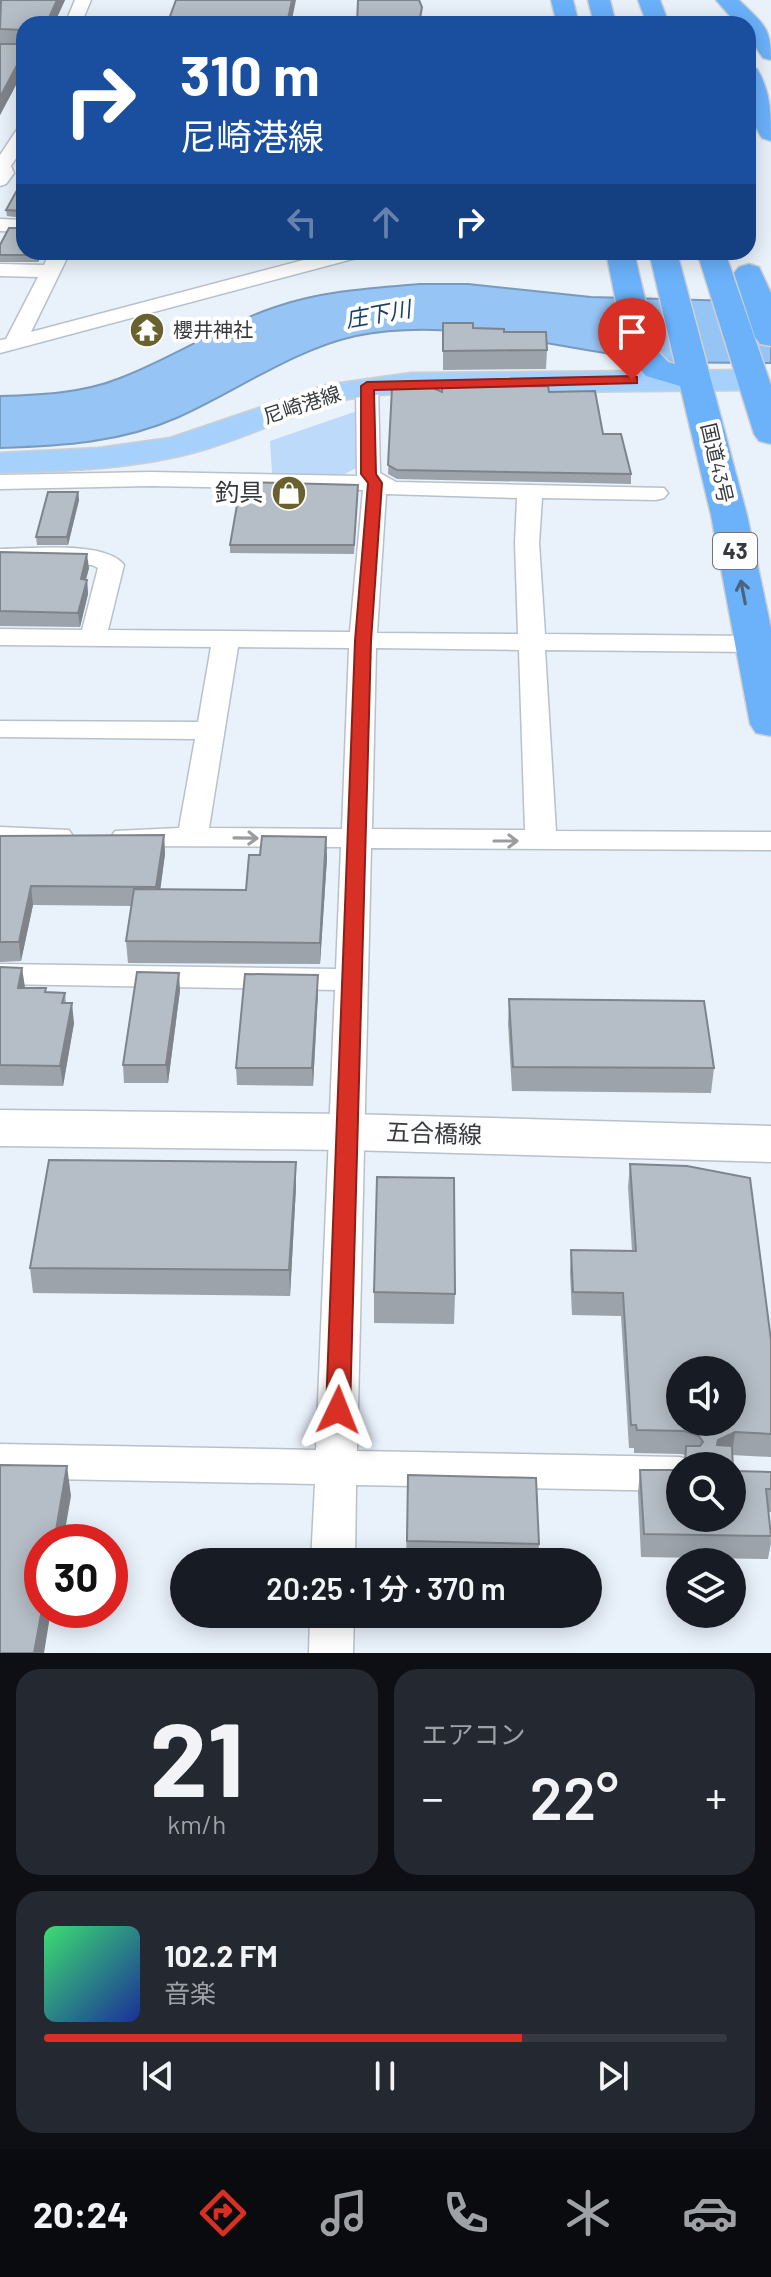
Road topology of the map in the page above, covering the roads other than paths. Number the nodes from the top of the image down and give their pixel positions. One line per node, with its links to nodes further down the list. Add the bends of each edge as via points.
1 (756, 30): 2 (highway)
2 (771, 53)
3 (756, 95): 4 (highway)
4 (771, 133)
5 (16, 144): 6 (street, via 2,166)
6 (10, 176)
7 (325, 260): 15 (street)
8 (622, 260): 17 (highway, via 647,361 657,369)
9 (665, 260): 17 (highway, 国道43号 / 43)
10 (714, 260): 16 (highway, via 727,300)
11 (745, 260): 16 (highway, via 758,300)
12 (56, 262): 13 (street); 15 (street)
13 (0, 270)
14 (0, 324): 15 (street)
15 (13, 338)
16 (763, 362): 17 (main road, 尼崎港線); 19 (highway)
17 (693, 371): 18 (main road, 尼崎港線); 32 (highway, 国道43号 / 43, one-way to 17, via 729,515)
18 (367, 386): 21 (main road, 尼崎港線, via 193,442); 23 (street, via 368,474)
19 (771, 434)
20 (0, 463): 21 (main road, 尼崎港線, via 84,460)
21 (149, 466): 22 (street); 23 (street)
22 (0, 482)
23 (375, 483): 24 (street, via 394,489); 30 (street)
24 (530, 490): 25 (street); 31 (street)
25 (656, 493)
26 (0, 557): 28 (street, via 97,557 111,565)
27 (0, 637): 28 (street)
28 (93, 638): 29 (street)
29 (226, 639): 30 (street); 35 (street)
30 (363, 641): 31 (street); 38 (street)
31 (532, 644): 32 (street); 39 (street)
32 (753, 644): 33 (highway, 国道43号 / 43)
33 (771, 724)
34 (0, 729): 35 (street)
35 (210, 731): 37 (street)
36 (0, 836): 37 (street)
37 (193, 837): 38 (street, one-way to 38)
38 (358, 840): 39 (street, one-way to 39); 42 (street)
39 (541, 841): 40 (street)
40 (771, 841)
41 (0, 974): 42 (street)
42 (354, 980): 44 (street)
43 (0, 1128): 44 (street, 五合橋線)
44 (348, 1132): 45 (street, 五合橋線); 47 (street)
45 (771, 1144)
46 (0, 1461): 47 (street)
47 (337, 1468): 48 (street); 49 (street)
48 (666, 1474)
49 (334, 1548)
50 (332, 1628): 51 (street)
51 (331, 1653)

